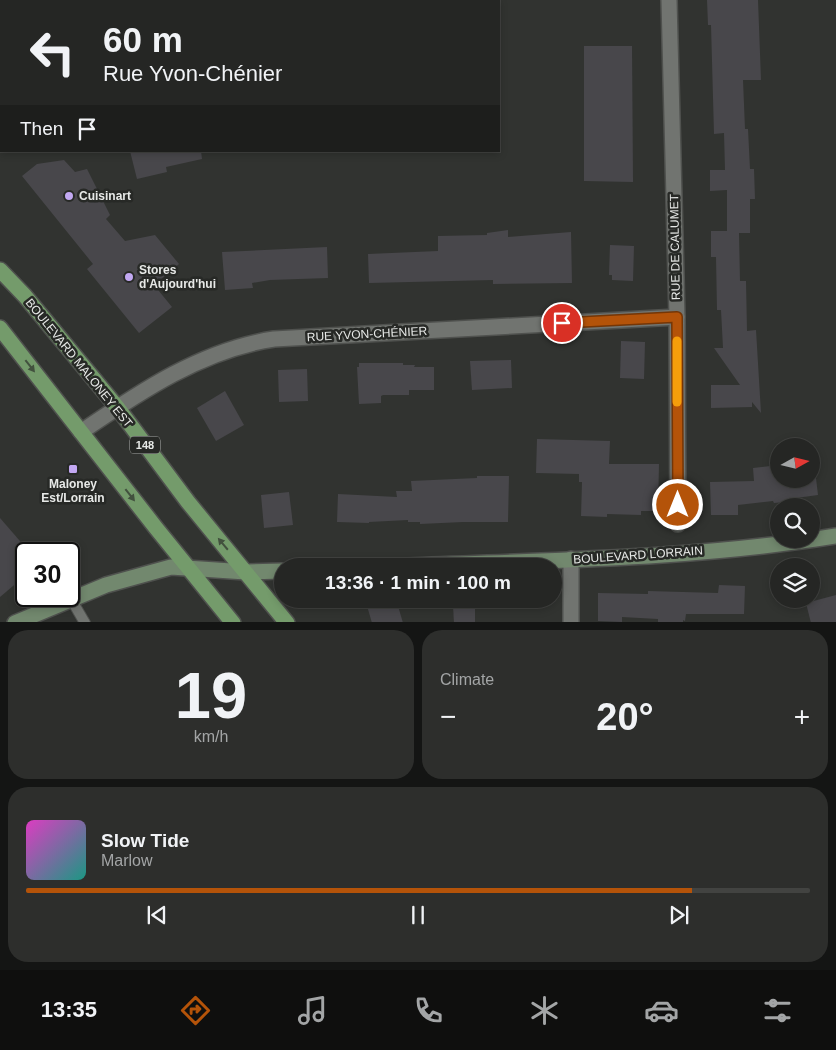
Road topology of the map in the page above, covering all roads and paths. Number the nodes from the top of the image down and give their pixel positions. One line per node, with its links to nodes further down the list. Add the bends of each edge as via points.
1 (669, 0): 3 (street, RUE DE CALUMET)
2 (0, 270): 5 (main road, BOULEVARD MALONEY EST / 148)
3 (677, 317): 5 (street, RUE YVON-CHÉNIER, via 250,342 179,370); 7 (street, RUE DE CALUMET)
4 (0, 328): 6 (main road, one-way to 6)
5 (117, 407): 6 (street, RUE YVON-CHÉNIER); 13 (main road, BOULEVARD MALONEY EST / 148, one-way to 5, via 188,502)
6 (81, 432): 11 (main road, one-way to 11)
7 (678, 524)
8 (836, 536): 10 (main road, BOULEVARD LORRAIN, via 773,546)
9 (562, 560): 10 (main road, BOULEVARD LORRAIN)
10 (571, 560): 21 (street)
11 (188, 567): 13 (main road); 14 (main road, via 171,567 137,575); 19 (main road)
12 (274, 571): 13 (main road)
13 (246, 572): 20 (main road, BOULEVARD MALONEY EST / 148)
14 (80, 595)
15 (52, 607): 17 (main road)
16 (76, 607): 18 (lane)
17 (15, 622)
18 (85, 622)
19 (234, 622)
20 (287, 622)
21 (571, 622)

